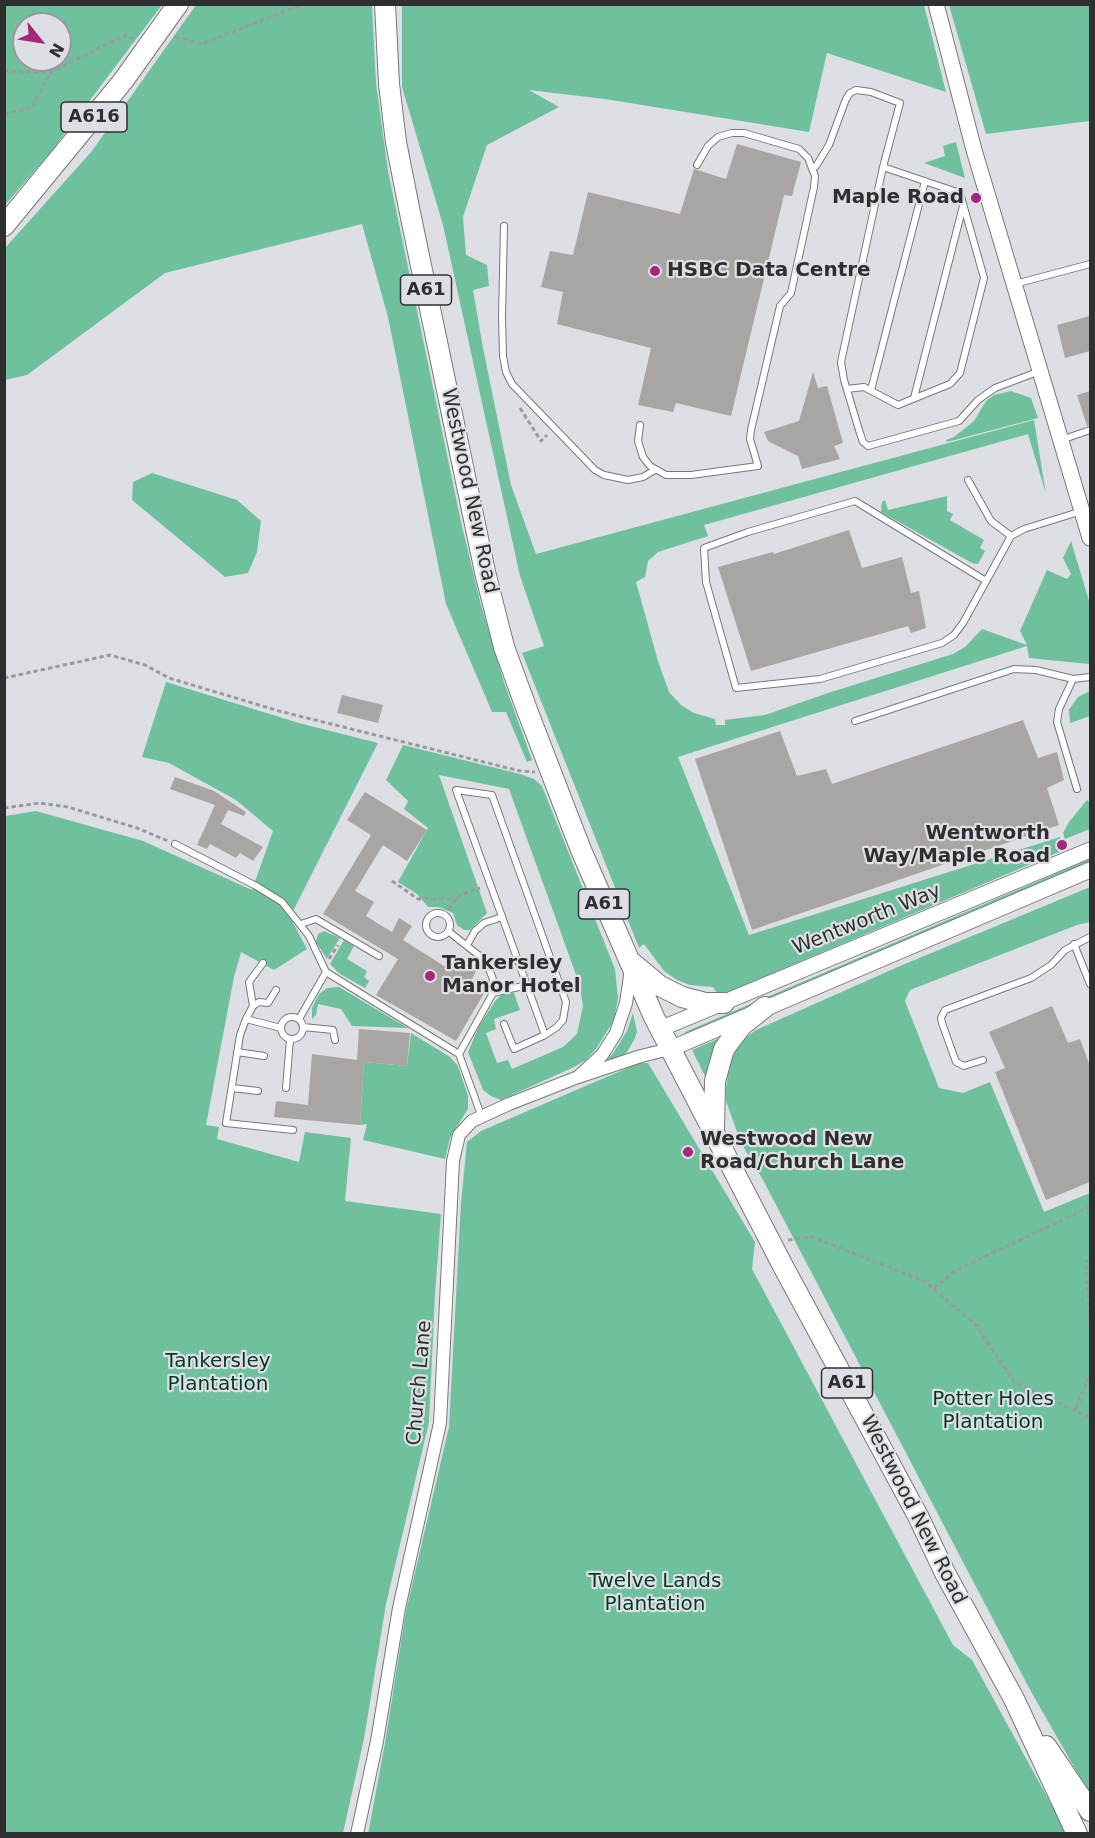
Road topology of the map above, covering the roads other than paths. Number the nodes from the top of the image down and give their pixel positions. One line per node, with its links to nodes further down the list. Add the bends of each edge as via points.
1 (178, 4): 9 (highway, A616, via 123,81)
2 (385, 4): 41 (highway, Westwood New Road / A61, via 396,142 476,533 504,647 581,850)
3 (936, 4): 12 (street)
4 (697, 165): 6 (lane, via 718,137 744,133 799,149)
5 (883, 167): 6 (lane, via 900,103 856,90 846,99 829,145); 7 (lane); 14 (lane, via 841,362)
6 (812, 169): 20 (lane, via 814,187 791,293 780,306 751,430 752,452 758,466 675,476)
7 (925, 181): 8 (lane, via 960,193); 15 (lane)
8 (963, 206): 16 (lane); 16 (lane, via 984,278 960,373 950,384)
9 (4, 226)
10 (504, 226): 20 (lane, via 503,356 512,384 595,470 628,480)
11 (1090, 264): 12 (lane)
12 (1015, 284): 13 (street)
13 (1041, 370): 14 (lane, via 995,388 959,421 868,446 861,436); 19 (street)
14 (847, 389): 15 (lane)
15 (871, 390): 16 (lane, via 898,405)
16 (914, 398)
17 (640, 425): 20 (lane, via 638,441 643,457)
18 (1090, 430): 19 (lane)
19 (1060, 440): 22 (street)
20 (655, 470)
21 (968, 480): 23 (lane, via 991,521)
22 (1086, 516): 23 (lane, via 1024,528); 24 (street)
23 (1011, 536): 25 (lane)
24 (1090, 538)
25 (986, 581): 25 (lane, via 958,630 942,643 820,679 736,688 706,582 704,548 855,501)
26 (1090, 677): 27 (lane)
27 (1073, 679): 28 (lane, via 1014,669); 29 (lane, via 1057,722)
28 (855, 721)
29 (1077, 789)
30 (175, 844): 34 (lane, via 282,902)
31 (1090, 850): 47 (street, Wentworth Way)
32 (1090, 870): 49 (street, Wentworth Way)
33 (502, 917): 38 (lane, via 484,923); 44 (lane); 56 (lane, via 456,790 492,795 566,1002 563,1020)
34 (301, 924): 39 (lane, via 316,919); 42 (lane)
35 (448, 931): 35 (lane, via 450,924 443,915 432,915 427,921 426,929 434,937); 38 (lane)
36 (1090, 937): 37 (lane)
37 (1074, 944): 43 (lane); 63 (lane, via 1042,972 945,1010 942,1023 956,1062 964,1066)
38 (467, 945): 46 (lane, via 486,961 494,982)
39 (379, 956)
40 (263, 963): 48 (lane, via 249,982)
41 (629, 963): 47 (highway, via 682,998); 55 (highway, Westwood New Road / A61); 64 (street, Church Lane, via 626,1003 616,1033 602,1055)
42 (325, 970): 51 (lane); 61 (lane)
43 (1090, 984)
44 (527, 985): 46 (lane); 56 (lane)
45 (276, 990): 48 (lane, via 268,1003)
46 (493, 993): 61 (lane)
47 (724, 1003): 55 (street, Wentworth Way)
48 (253, 1006): 50 (lane)
49 (765, 1007): 59 (street, Wentworth Way); 70 (highway, via 742,1025 724,1049 715,1081)
50 (246, 1019): 54 (lane); 60 (lane)
51 (299, 1019): 53 (lane); 54 (lane, via 287,1018)
52 (504, 1024): 56 (lane, via 514,1049)
53 (303, 1027): 57 (lane, via 301,1035); 58 (lane, via 333,1030)
54 (280, 1028): 57 (lane)
55 (660, 1029): 59 (highway, Westwood New Road / A61)
56 (545, 1035)
57 (290, 1039): 66 (lane)
58 (335, 1040)
59 (670, 1049): 64 (street, Church Lane); 70 (highway, Westwood New Road / A61)
60 (237, 1052): 62 (lane); 65 (lane)
61 (459, 1054): 68 (lane)
62 (264, 1056)
63 (983, 1060)
64 (578, 1077): 68 (street, Church Lane)
65 (232, 1088): 67 (lane); 69 (lane, via 226,1124)
66 (286, 1088)
67 (258, 1091)
68 (481, 1115): 73 (street, Church Lane, via 459,1135 453,1161 440,1424 399,1608)
69 (293, 1130)
70 (714, 1134): 71 (highway, Westwood New Road / A61)
71 (1014, 1699): 72 (highway, Westwood New Road / A61); 74 (highway, Westwood New Road / A61)
72 (1090, 1811)
73 (357, 1833)
74 (1077, 1833)

